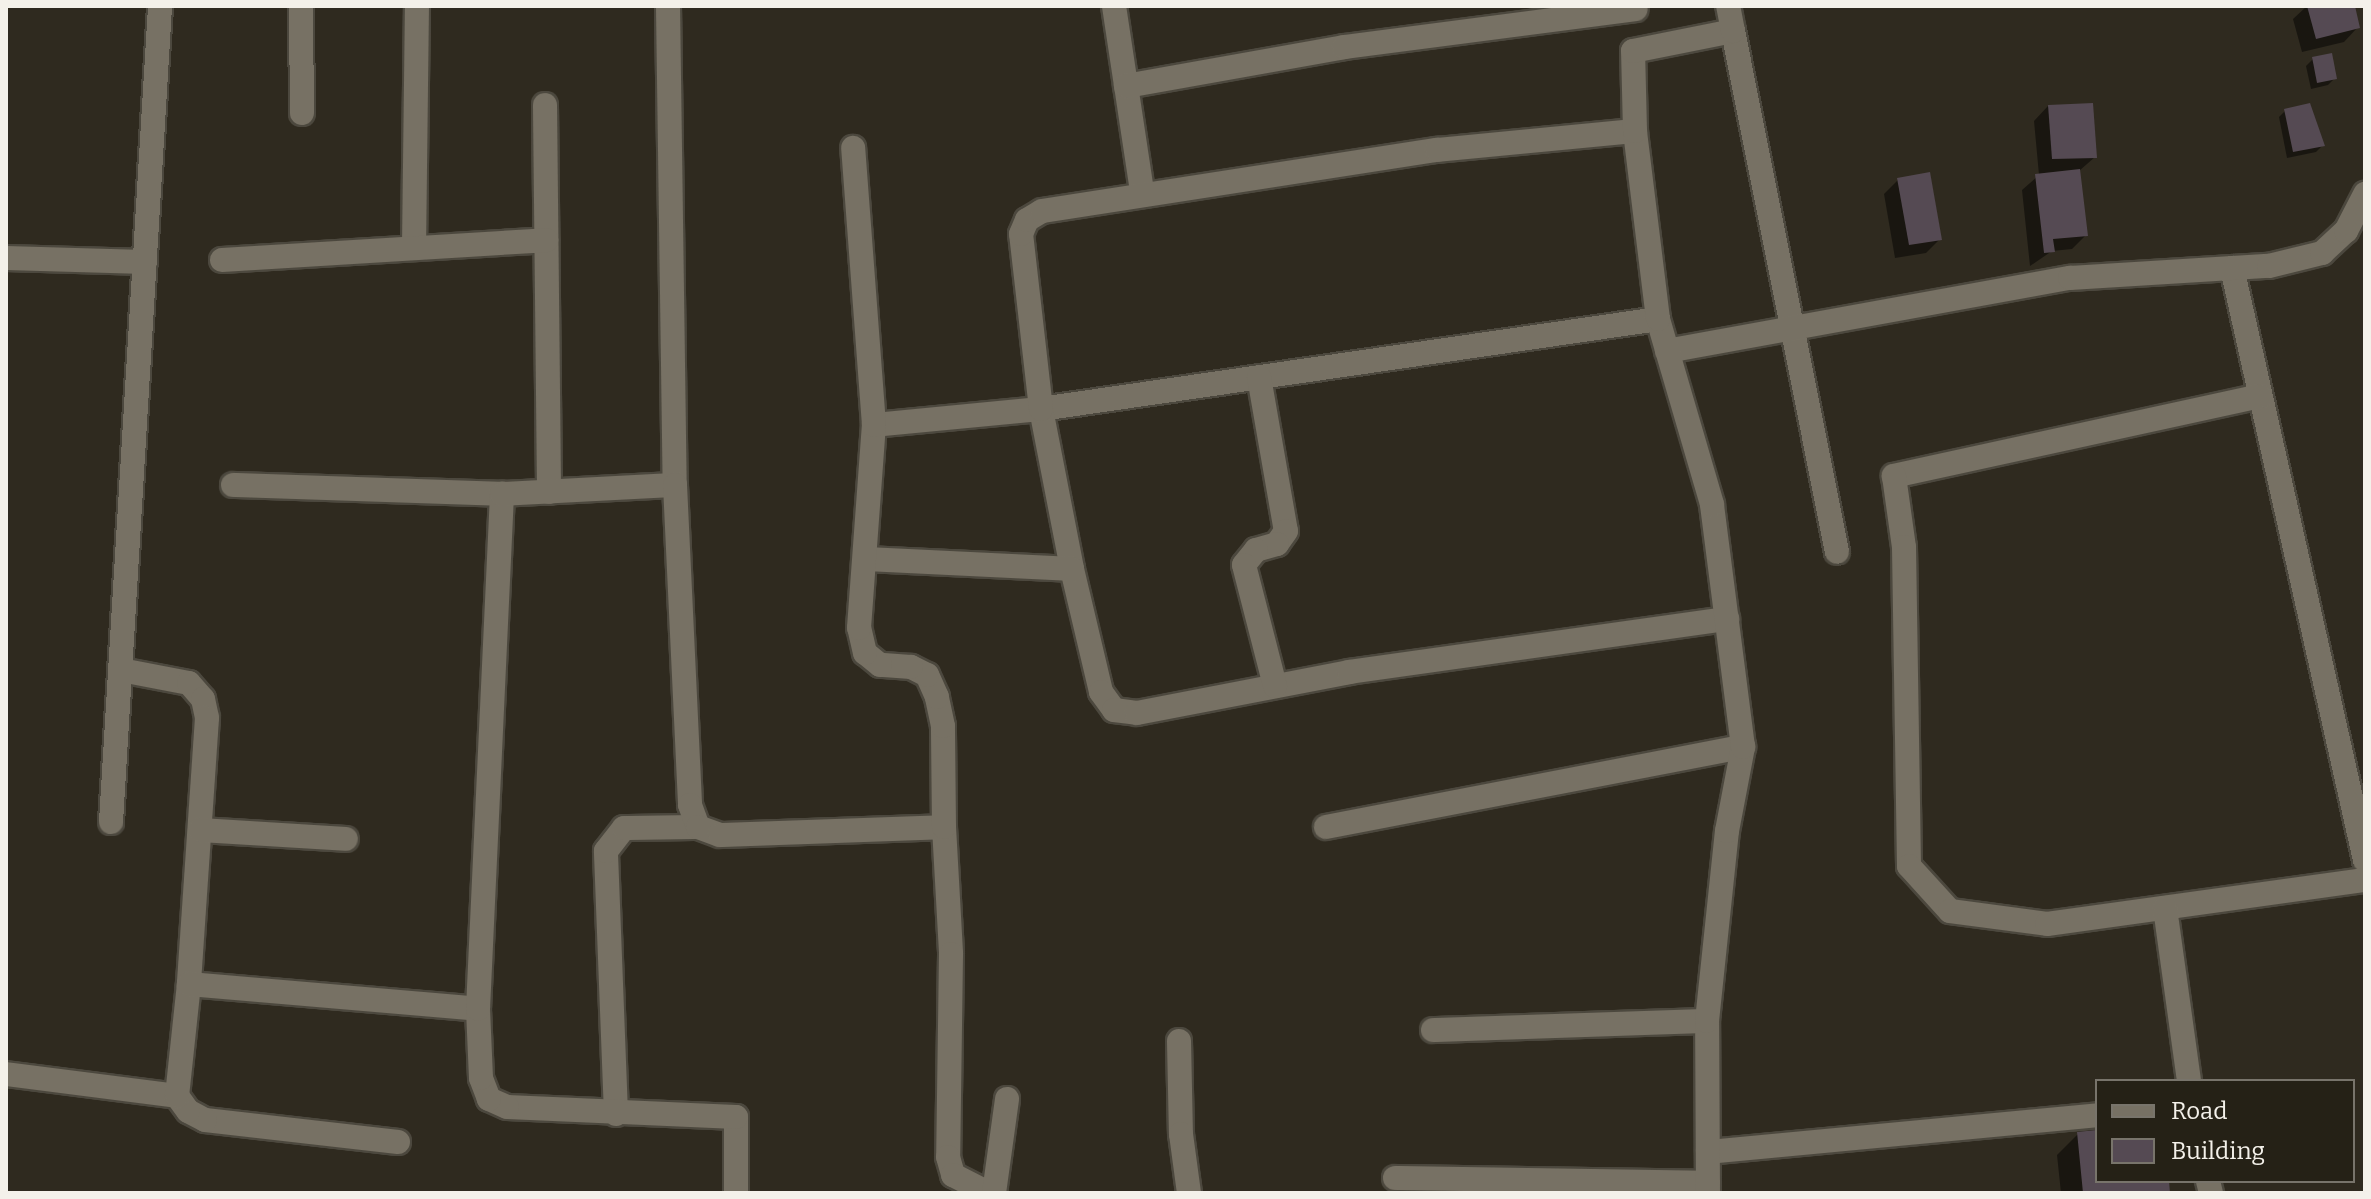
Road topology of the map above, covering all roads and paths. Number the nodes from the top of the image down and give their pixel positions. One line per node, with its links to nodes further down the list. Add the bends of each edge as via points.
1 (160, 6): 21 (street)
2 (301, 6): 12 (street)
3 (417, 6): 18 (street)
4 (668, 6): 31 (street)
5 (1114, 6): 10 (street)
6 (1728, 6): 8 (street)
7 (1636, 7): 9 (street); 10 (street, via 1344,47)
8 (1733, 31): 9 (street); 24 (street)
9 (1633, 51): 13 (street)
10 (1126, 86): 15 (street)
11 (545, 105): 17 (street)
12 (302, 113)
13 (1635, 131): 15 (street, via 1437,150); 23 (street)
14 (853, 148): 29 (street)
15 (1142, 192): 28 (street, via 1042,211 1027,220 1021,262)
16 (2365, 194): 22 (street, via 2346,231 2322,253 2269,266)
17 (546, 240): 18 (street); 32 (street)
18 (414, 248): 20 (street)
19 (6, 258): 21 (street)
20 (222, 260)
21 (145, 262): 38 (street)
22 (2232, 268): 24 (street, via 2070,278); 27 (street)
23 (1658, 319): 25 (street); 26 (street)
24 (1789, 328): 25 (street); 34 (street)
25 (1667, 351): 37 (street, via 1712,504)
26 (1259, 377): 28 (street); 39 (street, via 1286,531 1277,544 1247,555 1244,565)
27 (2260, 396): 47 (street); 49 (street, via 1894,476 1904,547 1909,866 1950,911 2047,924)
28 (1041, 409): 29 (street); 36 (street)
29 (874, 425): 35 (street)
30 (233, 485): 33 (street)
31 (675, 485): 32 (street); 42 (street, via 690,805)
32 (549, 492): 33 (street)
33 (502, 494): 51 (street)
34 (1837, 552)
35 (868, 559): 36 (street); 43 (street, via 859,628 865,653 880,665 911,667 927,675 937,697 943,726)
36 (1072, 569): 39 (street, via 1101,692 1114,710 1137,713)
37 (1727, 619): 39 (street); 40 (street)
38 (121, 670): 41 (street); 45 (street, via 189,683 203,699 207,718)
39 (1275, 686)
40 (1743, 747): 44 (street); 52 (street, via 1727,831)
41 (111, 822)
42 (698, 827): 43 (street, via 720,835); 59 (street, via 624,828 606,851)
43 (944, 827): 66 (street, via 951,954 948,1157 953,1175)
44 (1326, 827)
45 (200, 830): 46 (street); 50 (street)
46 (346, 839)
47 (2365, 860)
48 (2365, 880): 49 (street)
49 (2165, 908): 56 (street)
50 (189, 984): 51 (street); 57 (street)
51 (478, 1009): 59 (street, via 481,1078 489,1099 507,1107)
52 (1707, 1021): 53 (street); 62 (street)
53 (1433, 1030)
54 (1179, 1041): 67 (street, via 1181,1134)
55 (6, 1074): 57 (street)
56 (2189, 1079)
57 (177, 1096): 61 (street, via 188,1111 205,1120)
58 (1007, 1099): 66 (street)
59 (616, 1114): 65 (street, via 736,1117)
60 (2095, 1115): 62 (street)
61 (398, 1142)
62 (1708, 1152): 64 (street)
63 (1395, 1178): 64 (street)
64 (1708, 1188)
65 (736, 1193)
66 (991, 1193)
67 (1189, 1193)

